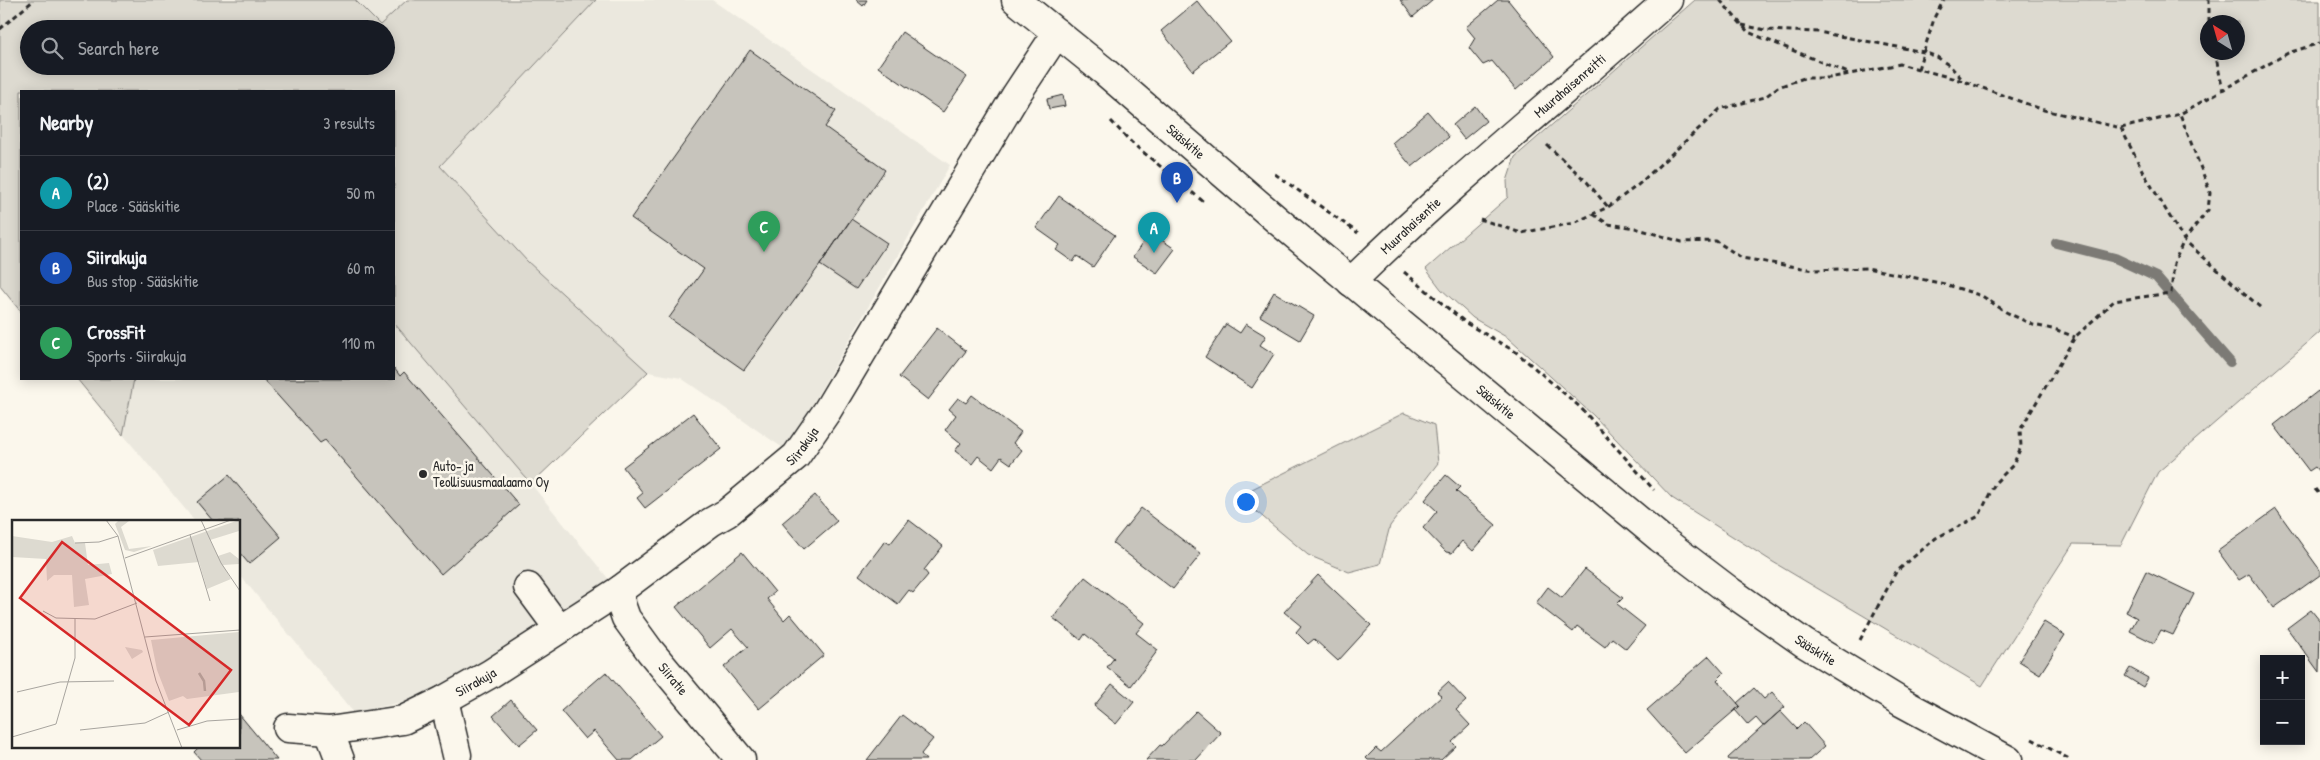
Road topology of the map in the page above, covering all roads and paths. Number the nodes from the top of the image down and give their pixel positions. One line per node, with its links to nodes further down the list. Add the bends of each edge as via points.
1 (34, 0): 9 (path)
2 (1016, 0): 10 (street, Sääskitie)
3 (1668, 0): 20 (street, Muurahaisenreitti)
4 (1720, 0): 8 (path)
5 (1944, 0): 12 (path, via 1935,16)
6 (2209, 0): 7 (path)
7 (2209, 15)
8 (1742, 25): 12 (path, via 1765,30 1818,32); 15 (path, via 1748,32)
9 (0, 29)
10 (1057, 33): 29 (street, Sääskitie); 36 (street, Siirakuja, via 1001,120 827,412 796,456 727,513)
11 (2320, 42): 17 (path, via 2288,53)
12 (1924, 52): 14 (path); 16 (path, via 1950,66)
13 (2217, 60): 17 (path)
14 (1918, 69): 15 (path, via 1900,64); 16 (path)
15 (1849, 73): 24 (path, via 1829,78 1804,78 1778,87 1765,97 1720,109 1638,185)
16 (1963, 81): 21 (path, via 2044,110)
17 (2223, 91): 18 (path)
18 (2180, 114): 21 (path); 27 (path, via 2210,192 2208,210)
19 (1107, 117): 23 (path, via 1132,143)
20 (1524, 124): 22 (street, Muurahaisenreitti); 24 (path, via 1587,182)
21 (2121, 128): 27 (path)
22 (1471, 170): 29 (street, Muurahaisentie)
23 (1205, 203)
24 (1608, 207): 25 (path)
25 (1593, 214): 26 (path, via 1574,223 1521,233); 31 (path, via 1608,224 1682,242 1716,241 1742,258 1814,270 1867,268 1945,284 1982,296 2033,325)
26 (1480, 219)
27 (2184, 240): 30 (path); 31 (path, via 2174,263 2171,293 2114,301)
28 (1402, 268): 33 (path, via 1466,323 1516,352 1580,407)
29 (1351, 282): 48 (street, Sääskitie, via 1627,511 1731,592 1804,643 1901,702)
30 (2261, 308)
31 (2076, 337): 39 (path, via 2020,430 2021,447 2013,465 1995,483 1979,516 1936,538 1896,572)
32 (2315, 489): 34 (path)
33 (1658, 494)
34 (2320, 496)
35 (528, 587): 37 (street)
36 (620, 590): 37 (street, Siirakuja); 47 (street, Siiratie, via 626,618)
37 (560, 630): 41 (street, Siirakuja)
38 (1852, 636): 39 (path)
39 (1860, 641): 40 (path)
40 (1868, 646)
41 (444, 700): 43 (street, Siirakuja, via 403,720); 45 (street)
42 (288, 728): 43 (street, Siirakuja)
43 (329, 731): 46 (street)
44 (2028, 737): 49 (path)
45 (457, 755)
46 (340, 760)
47 (741, 760)
48 (2008, 760)
49 (2071, 760)

